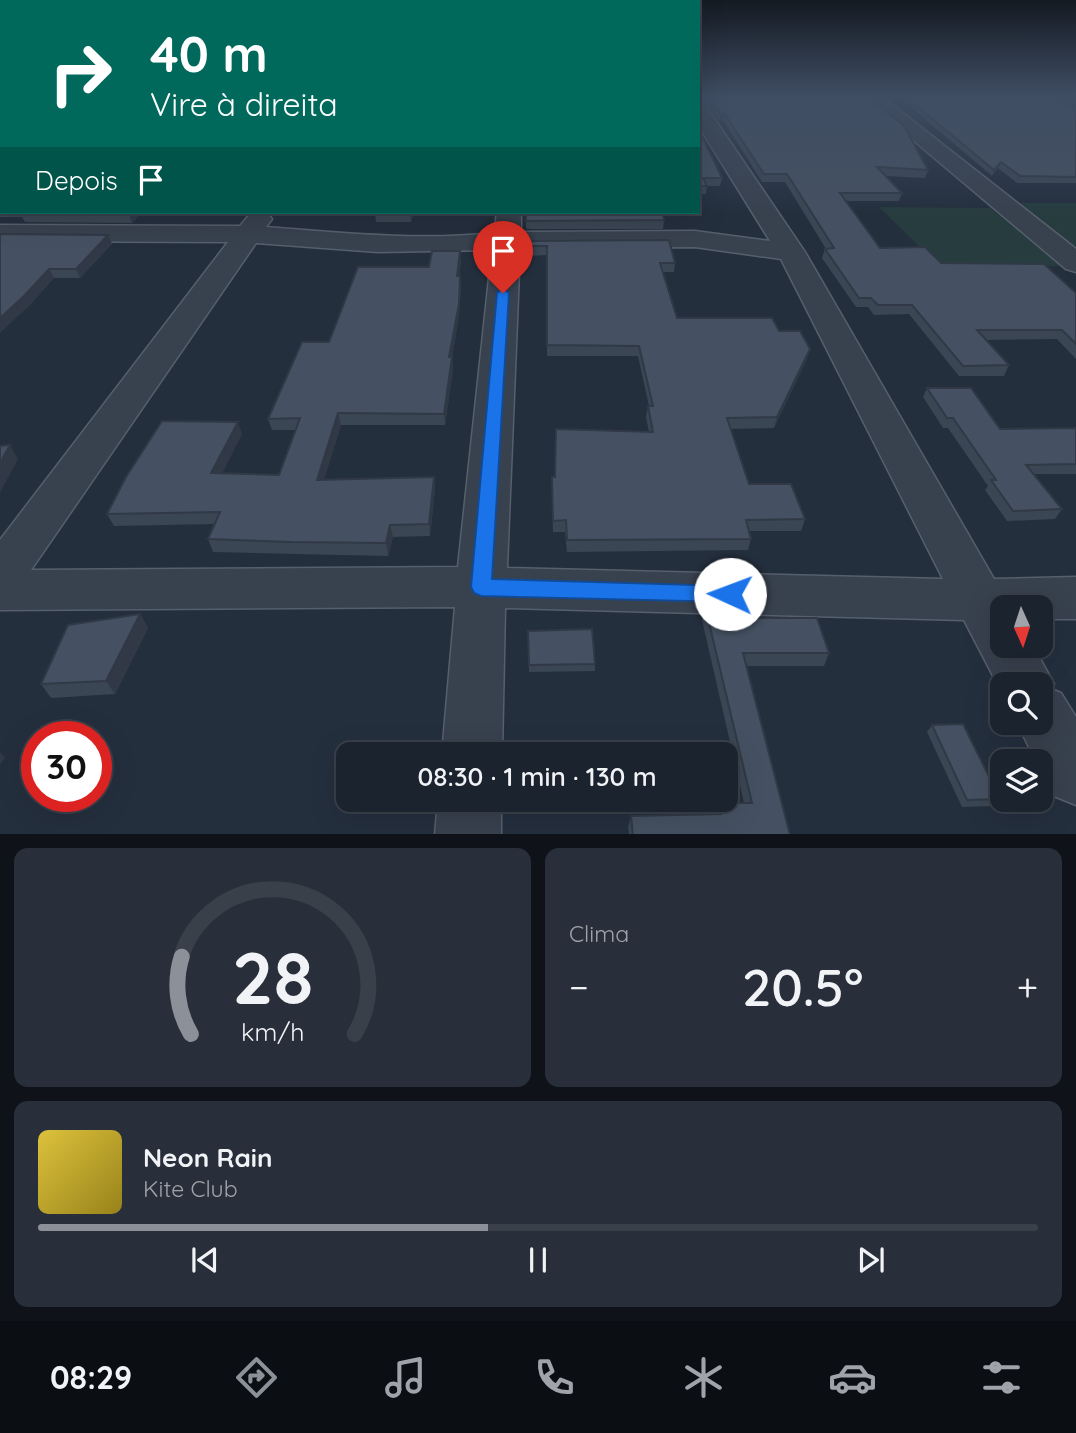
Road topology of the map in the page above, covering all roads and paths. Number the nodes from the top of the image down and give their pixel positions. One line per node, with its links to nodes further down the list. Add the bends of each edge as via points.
1 (715, 135): 3 (street)
2 (918, 135): 9 (street)
3 (772, 221): 7 (street); 8 (street)
4 (256, 223): 5 (street, via 378,244 469,244); 6 (street); 10 (street)
5 (508, 226): 7 (street); 11 (street)
6 (0, 233)
7 (695, 239): 8 (street)
8 (791, 253): 14 (street)
9 (1076, 263)
10 (0, 576)
11 (481, 587): 12 (street); 14 (street); 17 (street)
12 (0, 590)
13 (1076, 598): 14 (street)
14 (978, 600): 15 (street)
15 (990, 622)
16 (1053, 733): 18 (street)
17 (473, 742)
18 (1076, 774)
19 (469, 812): 20 (street)
20 (468, 834)

